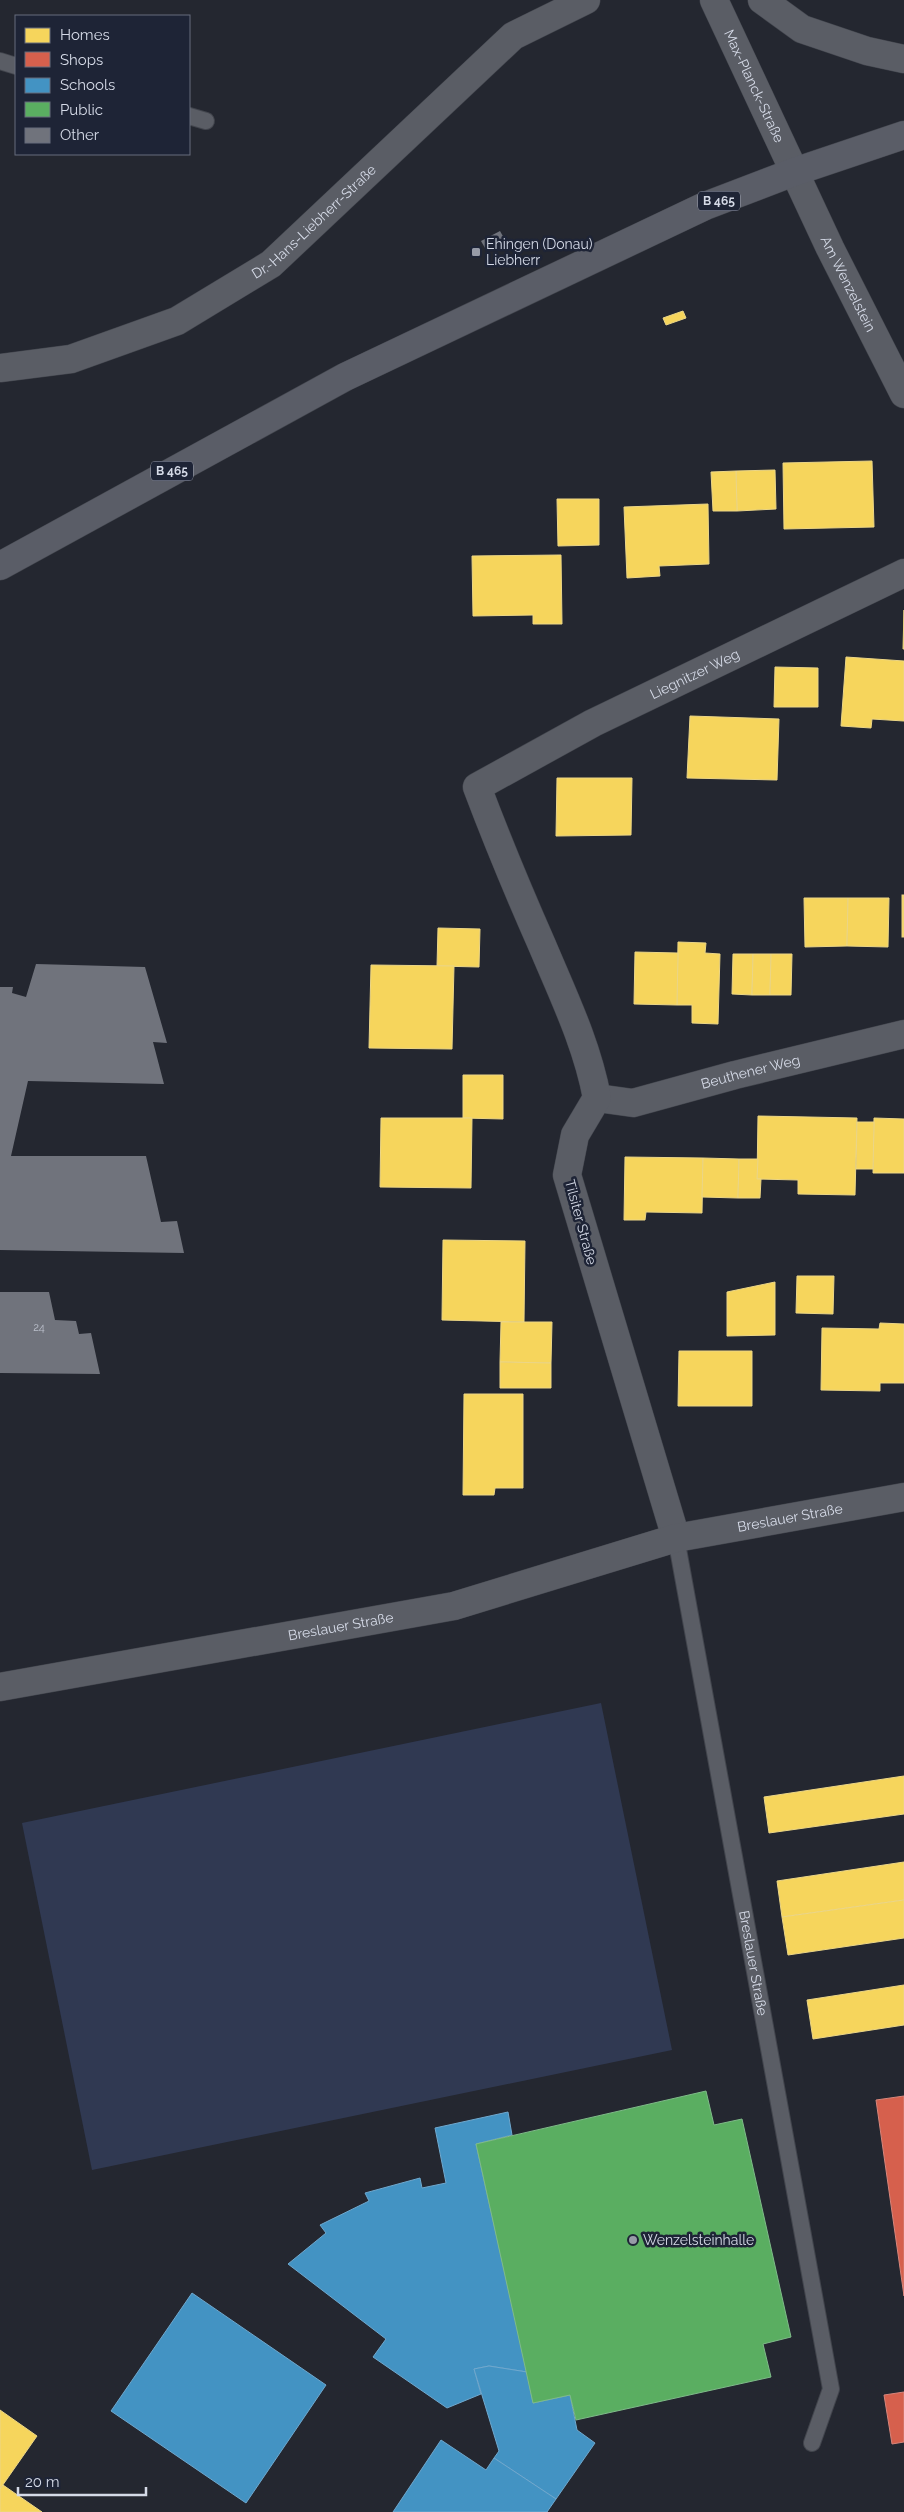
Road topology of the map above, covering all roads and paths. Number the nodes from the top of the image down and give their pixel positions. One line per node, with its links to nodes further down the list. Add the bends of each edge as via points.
1 (586, 0): 11 (street, Dr.-Hans-Liebherr-Straße, via 513,36 271,264 177,321 71,359)
2 (714, 0): 10 (street, Max-Planck-Straße)
3 (762, 0): 4 (street, via 802,29 867,51)
4 (904, 59)
5 (0, 61): 6 (lane)
6 (15, 66)
7 (190, 116): 8 (lane)
8 (206, 121)
9 (904, 135): 10 (main road, B 465)
10 (794, 172): 12 (street, Am Wenzelstein); 13 (main road, B 465, via 705,206 346,377)
11 (0, 368)
12 (904, 394)
13 (0, 566)
14 (904, 573): 16 (street, Liegnitzer Weg, via 593,723 478,787 503,855 576,1026 592,1071)
15 (904, 1034): 16 (street, Beuthener Weg, via 632,1103)
16 (597, 1098): 18 (street, Tilsiter Straße, via 575,1136 567,1175)
17 (904, 1497): 18 (street, Breslauer Straße)
18 (676, 1538): 19 (street, Breslauer Straße, via 454,1606); 20 (lane, Breslauer Straße, via 832,2389)
19 (0, 1687)
20 (812, 2443)

